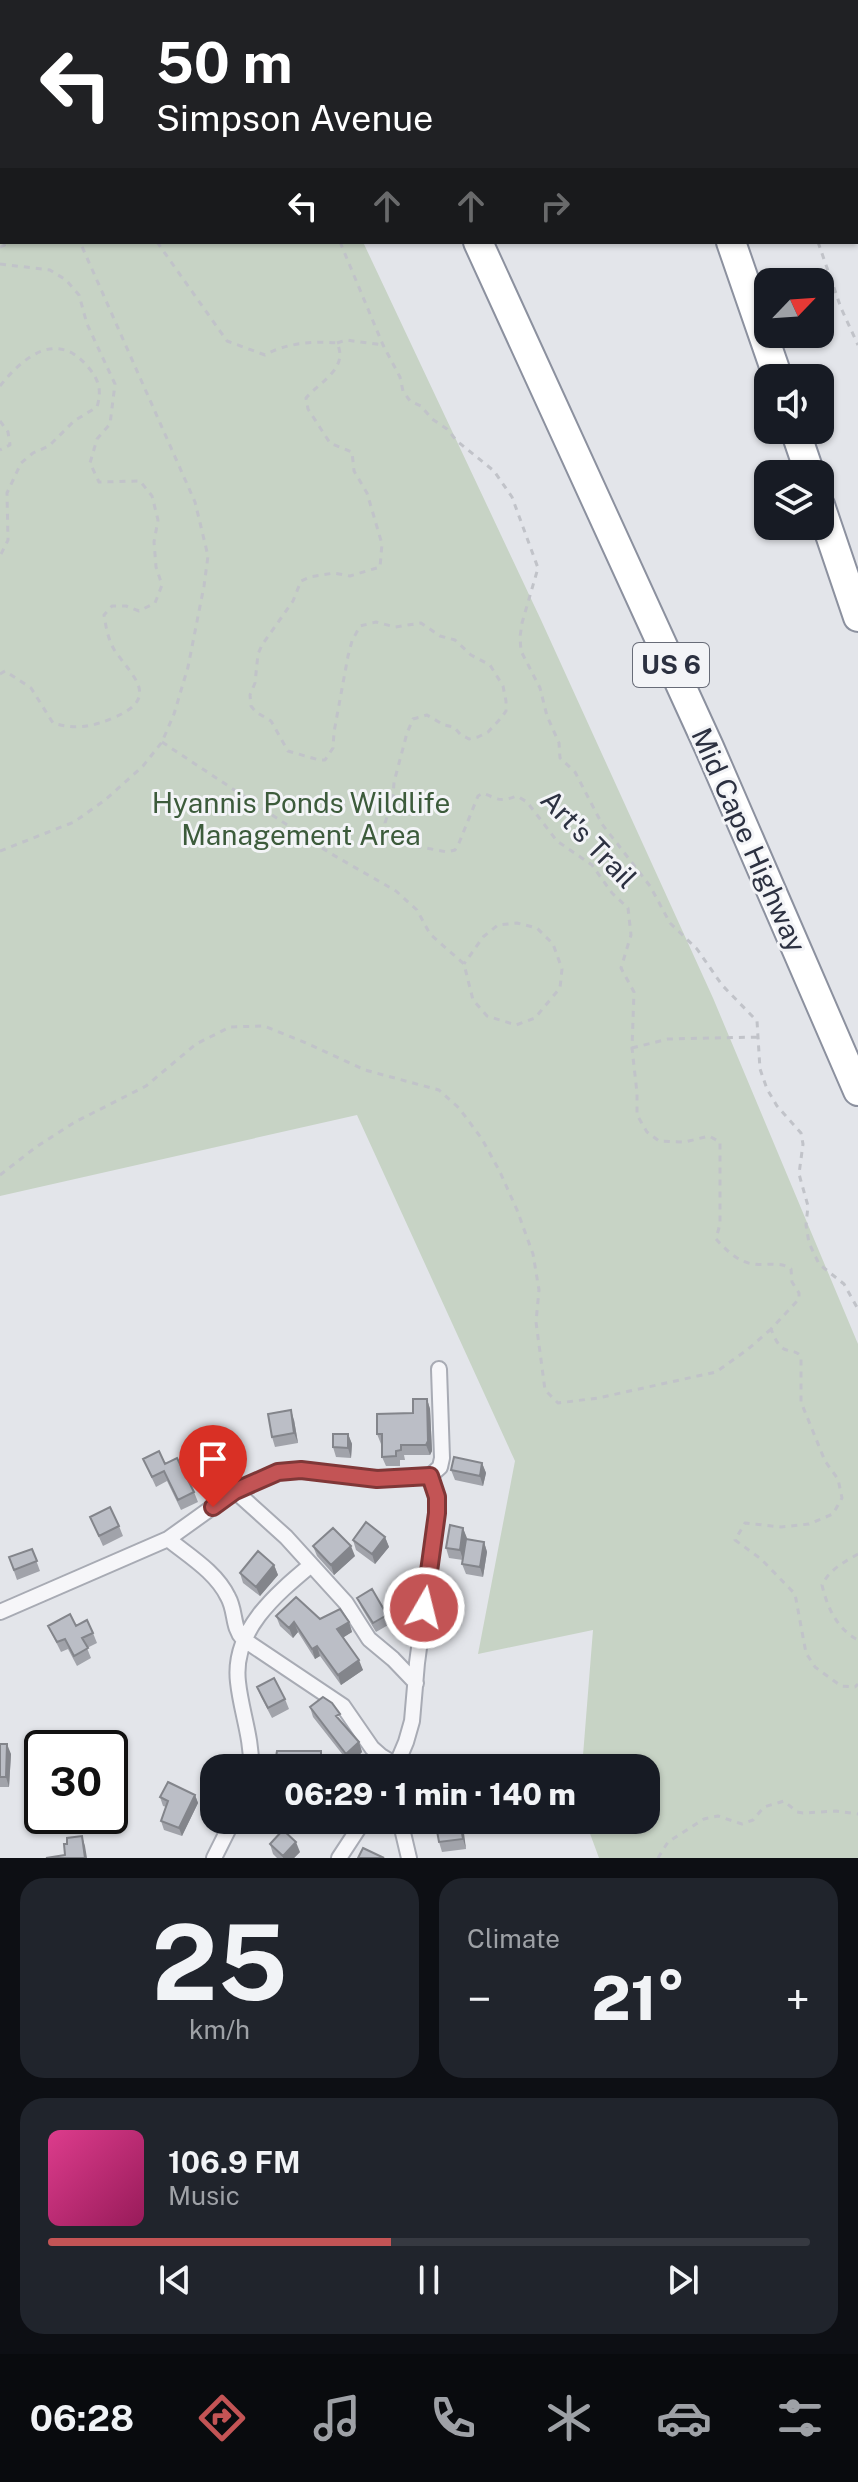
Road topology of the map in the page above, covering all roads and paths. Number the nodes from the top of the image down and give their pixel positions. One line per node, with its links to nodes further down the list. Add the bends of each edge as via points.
1 (81, 244): 19 (path, via 195,502 208,556 188,667)
2 (158, 244): 8 (path, via 227,341 265,355 288,346)
3 (341, 244): 9 (path)
4 (479, 244): 24 (highway, Mid Cape Highway / US 6, via 728,790)
5 (732, 244): 11 (highway)
6 (819, 244): 10 (path)
7 (0, 264): 18 (path, via 50,270 79,295 115,384 110,424 97,439 90,463 99,482 140,481 152,496 162,585 155,603 139,611 112,606 104,615 114,649 138,678 140,694 133,708 91,727 70,728 53,723 31,688 5,671)
8 (337, 343): 9 (path); 23 (path, Art's Trail, via 339,364 306,398 308,409 330,443 352,452 354,471 373,508 383,559 380,567 363,574 324,574 301,581 258,654 251,706 271,721 288,751 325,760 333,748 348,656 360,626 421,623 490,665 503,686 506,711 488,732 469,739 427,715 413,719 394,782 387,832 402,842 455,850 478,796 522,798 557,841 592,865 628,908 631,935 621,968 634,992)
9 (383, 345): 22 (path, via 410,401 494,471 512,497 538,568 522,623 521,651 540,688 560,758 575,772 602,824 650,886 670,923 757,1021)
10 (858, 345)
11 (773, 364)
12 (0, 386): 16 (path, via 37,353 62,347 87,365 101,394 97,407 21,463 7,493 8,540)
13 (0, 421): 14 (path, via 10,445)
14 (0, 450)
15 (832, 540): 17 (highway)
16 (0, 556)
17 (858, 617)
18 (0, 674)
19 (162, 742): 20 (path, via 143,766 74,822); 21 (path, via 396,891 417,910 430,934)
20 (0, 851)
21 (464, 964): 21 (path, via 473,1000 487,1016 516,1025 535,1018 560,988 562,969 553,944 537,928 498,925)
22 (757, 1037): 23 (path, via 668,1039); 26 (path, via 767,1089 801,1133 799,1174 808,1206 809,1243 819,1264 844,1284)
23 (632, 1048): 27 (path, Art's Trail, via 637,1115 647,1132 659,1141 709,1136 720,1142 716,1239 728,1253 751,1264 791,1269 799,1299)
24 (858, 1091)
25 (0, 1175): 27 (path, via 75,1122 146,1086 196,1044 230,1027 264,1026 365,1070 439,1090 459,1108 500,1172 533,1254 541,1372 545,1390 558,1403 716,1372)
26 (858, 1309)
27 (771, 1329): 38 (path, via 778,1343 801,1356 801,1402 842,1498 833,1514 809,1524 745,1523 735,1540 795,1594 806,1653 815,1667 841,1686)
28 (439, 1369): 29 (street, via 442,1458)
29 (430, 1476): 30 (street, via 377,1479 289,1470); 37 (street, via 437,1513)
30 (235, 1491): 31 (street); 33 (street)
31 (168, 1539): 34 (street); 35 (street, via 217,1579 231,1601)
32 (858, 1554): 36 (path, via 822,1585 843,1632)
33 (311, 1565): 35 (street, via 270,1603); 37 (street, via 346,1603 369,1639)
34 (0, 1612)
35 (243, 1639): 39 (street, via 237,1667); 40 (street, via 343,1706)
36 (858, 1640)
37 (416, 1683): 41 (street, via 410,1730)
38 (858, 1684)
39 (250, 1754)
40 (379, 1754)
41 (401, 1754)
42 (858, 1814): 49 (path, via 803,1813 784,1801 772,1803 742,1824 718,1816 704,1819 668,1842)
43 (226, 1834): 46 (street)
44 (355, 1834): 47 (street)
45 (403, 1834): 48 (street)
46 (214, 1858)
47 (339, 1858)
48 (409, 1858)
49 (658, 1858)

